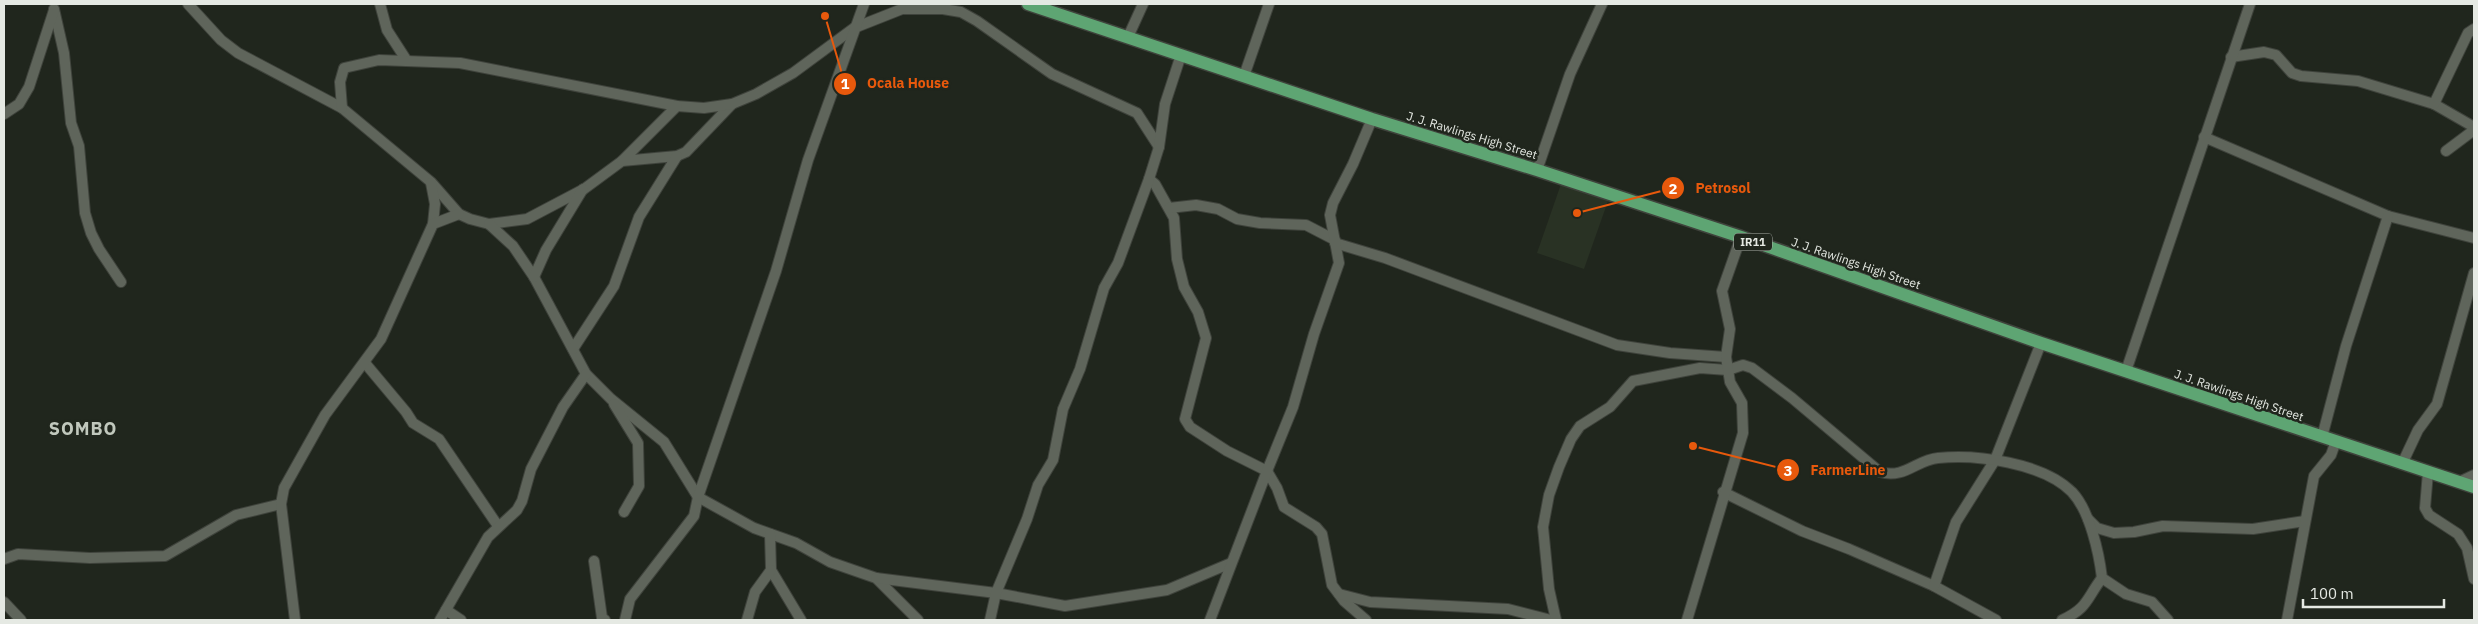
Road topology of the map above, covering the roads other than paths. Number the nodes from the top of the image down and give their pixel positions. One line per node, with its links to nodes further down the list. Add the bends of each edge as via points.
1 (188, 4): 21 (street, via 221,40 238,53)
2 (380, 4): 16 (street, via 387,30)
3 (864, 4): 11 (street)
4 (1028, 4): 13 (main road, J. J. Rawlings High Street / IR11)
5 (1143, 4): 13 (street)
6 (1269, 4): 17 (street)
7 (1602, 4): 30 (street, via 1570,74)
8 (2250, 4): 15 (street)
9 (55, 6): 22 (street, via 29,86 19,104); 44 (street, via 64,53 71,124 79,146 85,213 95,241)
10 (962, 8): 11 (street, via 902,9); 26 (street, via 1052,74 1137,113)
11 (854, 28): 18 (street, via 793,73); 65 (street, via 808,160 776,271)
12 (2474, 29): 19 (street, via 2468,33)
13 (1128, 37): 14 (main road, J. J. Rawlings High Street / IR11)
14 (1181, 55): 17 (main road, J. J. Rawlings High Street / IR11); 26 (street, via 1165,104)
15 (2231, 57): 19 (street, via 2264,52 2276,55 2292,73 2301,76 2358,81); 25 (street)
16 (407, 61): 20 (street, via 460,63); 21 (street, via 379,60 344,68 340,82)
17 (1244, 76): 23 (main road, J. J. Rawlings High Street / IR11)
18 (732, 104): 20 (street, via 704,108); 28 (street, via 694,146)
19 (2434, 104): 24 (street)
20 (677, 106): 29 (street)
21 (342, 108): 32 (street)
22 (4, 114)
23 (1372, 119): 30 (main road, J. J. Rawlings High Street / IR11); 41 (street, via 1333,203 1330,215)
24 (2474, 129): 27 (street)
25 (2204, 137): 36 (street); 50 (street)
26 (1159, 147): 31 (street)
27 (2446, 151)
28 (676, 156): 29 (street); 46 (street, via 640,217 614,286)
29 (622, 162): 33 (street)
30 (1537, 170): 39 (main road, J. J. Rawlings High Street / IR11)
31 (1149, 179): 34 (street); 80 (street, via 1118,263 1104,288 1080,369 1063,409 1053,460 1038,485)
32 (431, 182): 35 (street); 37 (street, via 435,204)
33 (584, 188): 38 (street, via 527,219); 43 (street, via 546,250)
34 (1169, 208): 41 (street, via 1196,205 1218,209 1237,219 1306,226); 59 (street, via 1174,218 1177,259 1184,287 1198,312 1206,338 1185,419 1190,427 1227,451)
35 (459, 214): 37 (street); 38 (street)
36 (2388, 216): 40 (street); 54 (street, via 2346,346)
37 (433, 224): 48 (street, via 381,339)
38 (489, 224): 43 (street, via 513,246)
39 (1741, 237): 45 (main road, J. J. Rawlings High Street / IR11); 47 (street, via 1722,290 1730,328)
40 (2474, 238)
41 (1335, 241): 47 (street, via 1617,345); 59 (street, via 1339,263 1334,280 1314,334 1294,407)
42 (2474, 273): 58 (street, via 2437,404 2418,430)
43 (534, 277): 46 (street)
44 (121, 282)
45 (2041, 343): 50 (main road, J. J. Rawlings High Street / IR11); 57 (street)
46 (572, 349): 51 (street)
47 (1726, 357): 49 (street)
48 (365, 363): 66 (street, via 325,415 284,488); 70 (street, via 413,423 439,439)
49 (1728, 370): 57 (street, via 1743,365 1752,368 1880,472 1896,474 1936,458); 64 (street, via 1730,382 1742,402 1743,433); 97 (street, via 1700,368 1633,381 1619,399 1575,432 1558,467 1543,527 1547,574)
50 (2126, 371): 54 (main road, J. J. Rawlings High Street / IR11)
51 (586, 374): 52 (street); 70 (street, via 563,407 531,469 517,510)
52 (611, 400): 53 (street); 56 (street)
53 (650, 428): 56 (street); 65 (street, via 664,442)
54 (2322, 437): 55 (main road, J. J. Rawlings High Street / IR11)
55 (2336, 441): 58 (main road, J. J. Rawlings High Street / IR11); 69 (street, via 2331,455 2314,476)
56 (638, 443): 67 (street, via 640,486)
57 (1995, 460): 68 (street, via 2051,477 2073,493); 79 (street, via 1956,522)
58 (2402, 464): 60 (main road, J. J. Rawlings High Street / IR11)
59 (1267, 470): 74 (street); 81 (street, via 1287,511 1322,534 1332,585)
60 (2428, 472): 62 (main road, J. J. Rawlings High Street / IR11); 78 (street, via 2425,508 2429,516 2458,534 2466,548)
61 (2474, 475): 62 (street)
62 (2459, 482): 63 (main road, J. J. Rawlings High Street / IR11)
63 (2474, 487)
64 (1723, 492): 79 (street, via 1802,531); 98 (street)
65 (698, 497): 71 (street); 89 (street, via 694,516 630,599)
66 (280, 504): 72 (street, via 236,515 166,556 90,558 18,554); 85 (street)
67 (624, 512)
68 (2087, 518): 69 (street, via 2097,528 2114,533 2162,526 2253,529); 77 (street, via 2100,557)
69 (2305, 521): 102 (street)
70 (498, 526): 83 (street, via 488,537)
71 (770, 534): 75 (street); 76 (street, via 796,543 830,562)
72 (4, 559)
73 (594, 562): 88 (street, via 602,618)
74 (1231, 563): 80 (street, via 1167,590 1065,606); 94 (street)
75 (771, 570): 90 (street, via 755,592); 91 (street)
76 (876, 578): 80 (street); 92 (street)
77 (2102, 578): 100 (street, via 2084,608); 101 (street, via 2126,594 2152,602)
78 (2474, 578)
79 (1934, 586): 99 (street)
80 (996, 593): 93 (street)
81 (1339, 594): 95 (street); 96 (street, via 1370,602 1508,609)
82 (4, 602): 84 (street)
83 (446, 610): 86 (street); 87 (street)
84 (21, 620)
85 (295, 620)
86 (440, 620)
87 (461, 620)
88 (605, 620)
89 (625, 620)
90 (747, 620)
91 (801, 620)
92 (918, 620)
93 (990, 620)
94 (1210, 620)
95 (1366, 620)
96 (1551, 620)
97 (1556, 620)
98 (1687, 620)
99 (1996, 620)
100 (2062, 620)
101 (2168, 620)
102 (2287, 620)

